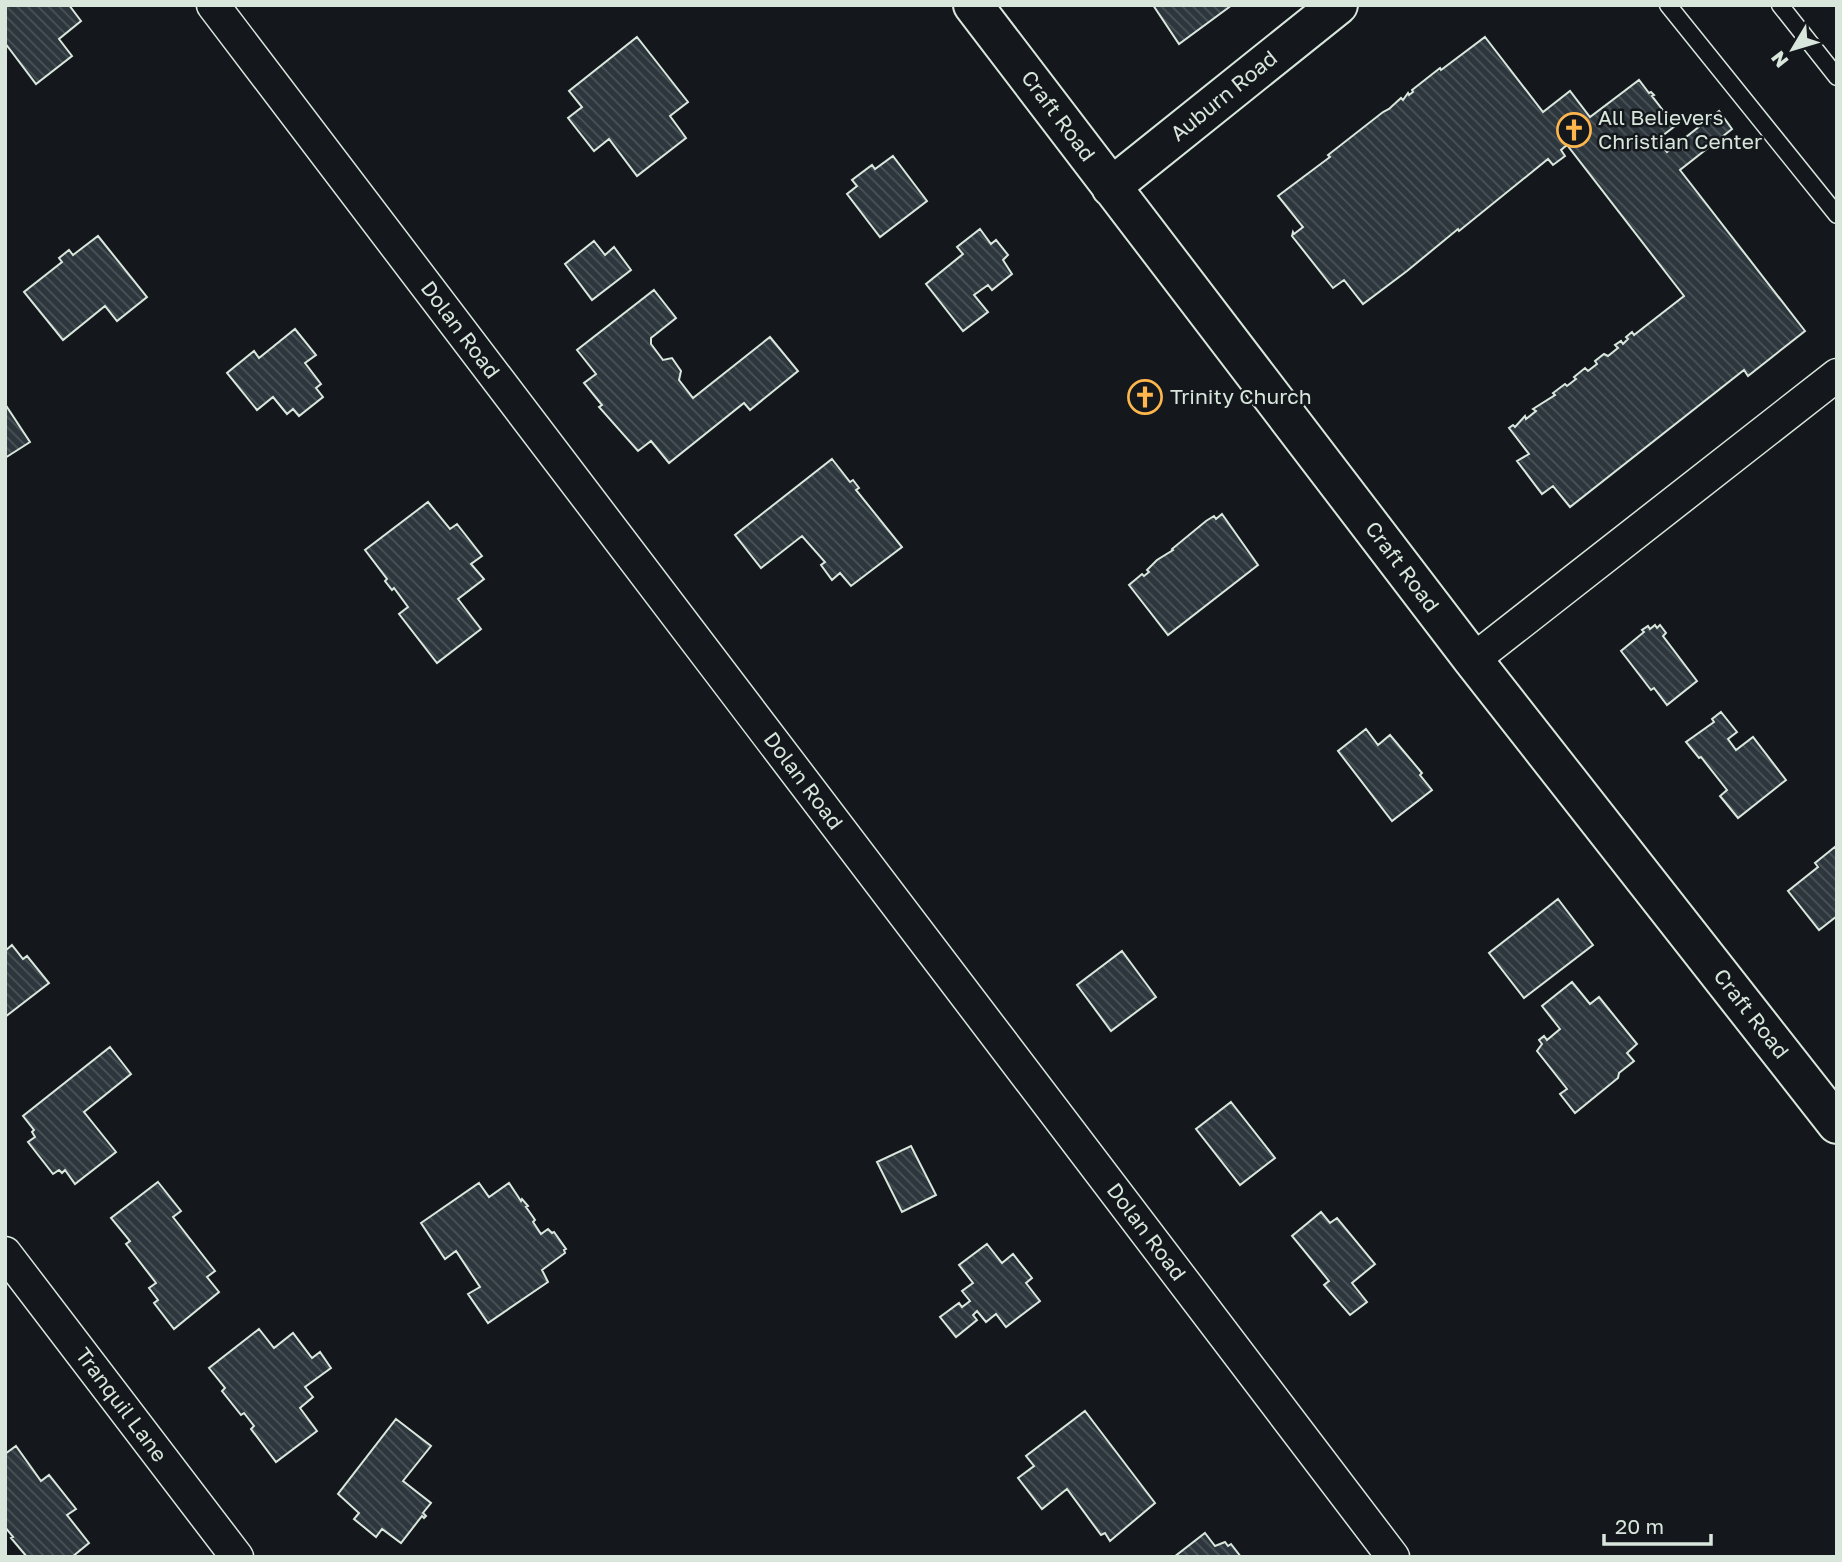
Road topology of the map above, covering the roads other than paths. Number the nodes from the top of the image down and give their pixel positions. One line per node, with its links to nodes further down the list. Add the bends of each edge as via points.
1 (213, 5): 14 (street, Dolan Road)
2 (973, 5): 7 (street, Craft Road)
3 (1338, 5): 7 (street, Auburn Road)
4 (1668, 5): 8 (lane)
5 (1780, 5): 6 (lane)
6 (1834, 68)
7 (1111, 187): 10 (street, Craft Road)
8 (1837, 215)
9 (1837, 375): 10 (street)
10 (1473, 660): 11 (street, Craft Road)
11 (1837, 1124)
12 (5, 1253): 13 (street, Tranquil Lane)
13 (237, 1557)
14 (1393, 1557)

